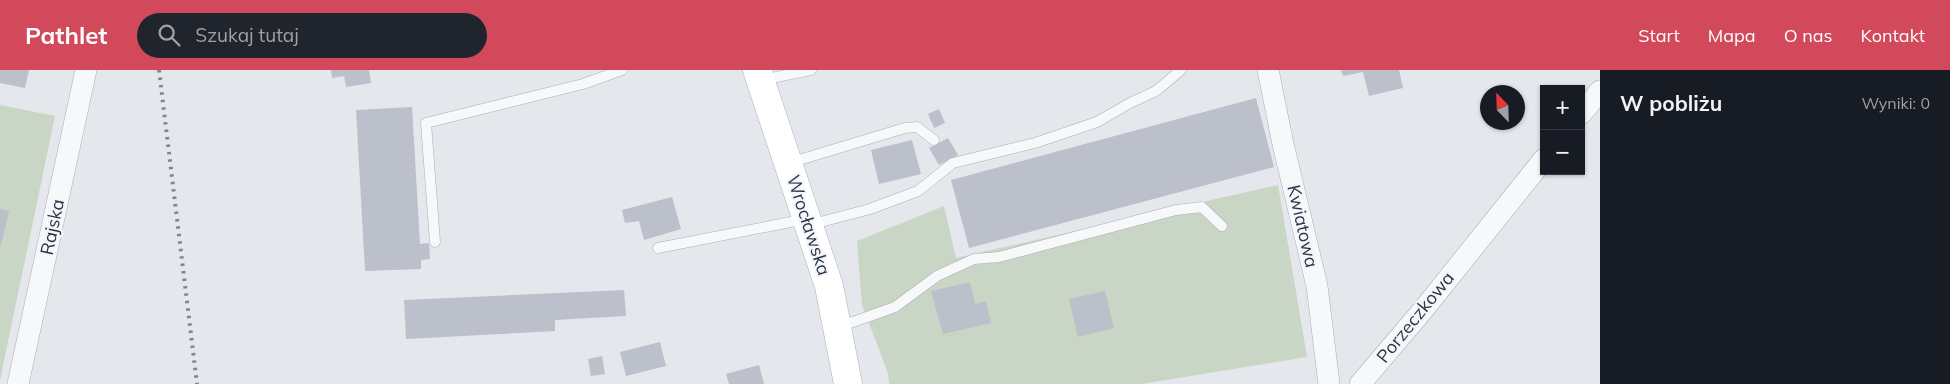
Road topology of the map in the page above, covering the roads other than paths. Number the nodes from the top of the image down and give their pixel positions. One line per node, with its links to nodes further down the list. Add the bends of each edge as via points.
1 (86, 70): 17 (street, Rajska)
2 (622, 70): 14 (lane, via 583,84 426,123)
3 (811, 70): 6 (lane)
4 (1181, 70): 12 (lane, via 1156,91 1097,122 1035,143 953,163 918,191 870,209)
5 (1268, 70): 19 (street, Kwiatowa, via 1317,286)
6 (759, 75): 10 (main road, Wrocławska)
7 (1600, 91): 8 (street)
8 (1585, 109)
9 (934, 140): 10 (lane, via 918,127 906,128)
10 (788, 164): 12 (main road, Wrocławska)
11 (1540, 165): 20 (street, Porzeczkowa)
12 (808, 222): 15 (lane); 16 (main road, Wrocławska, via 829,286)
13 (1222, 226): 16 (lane, via 1202,208 1176,210 1000,257 974,259 937,276 895,307)
14 (435, 242)
15 (658, 248)
16 (837, 325): 18 (main road, Wrocławska)
17 (18, 384)
18 (848, 384)
19 (1329, 384)
20 (1360, 384)

